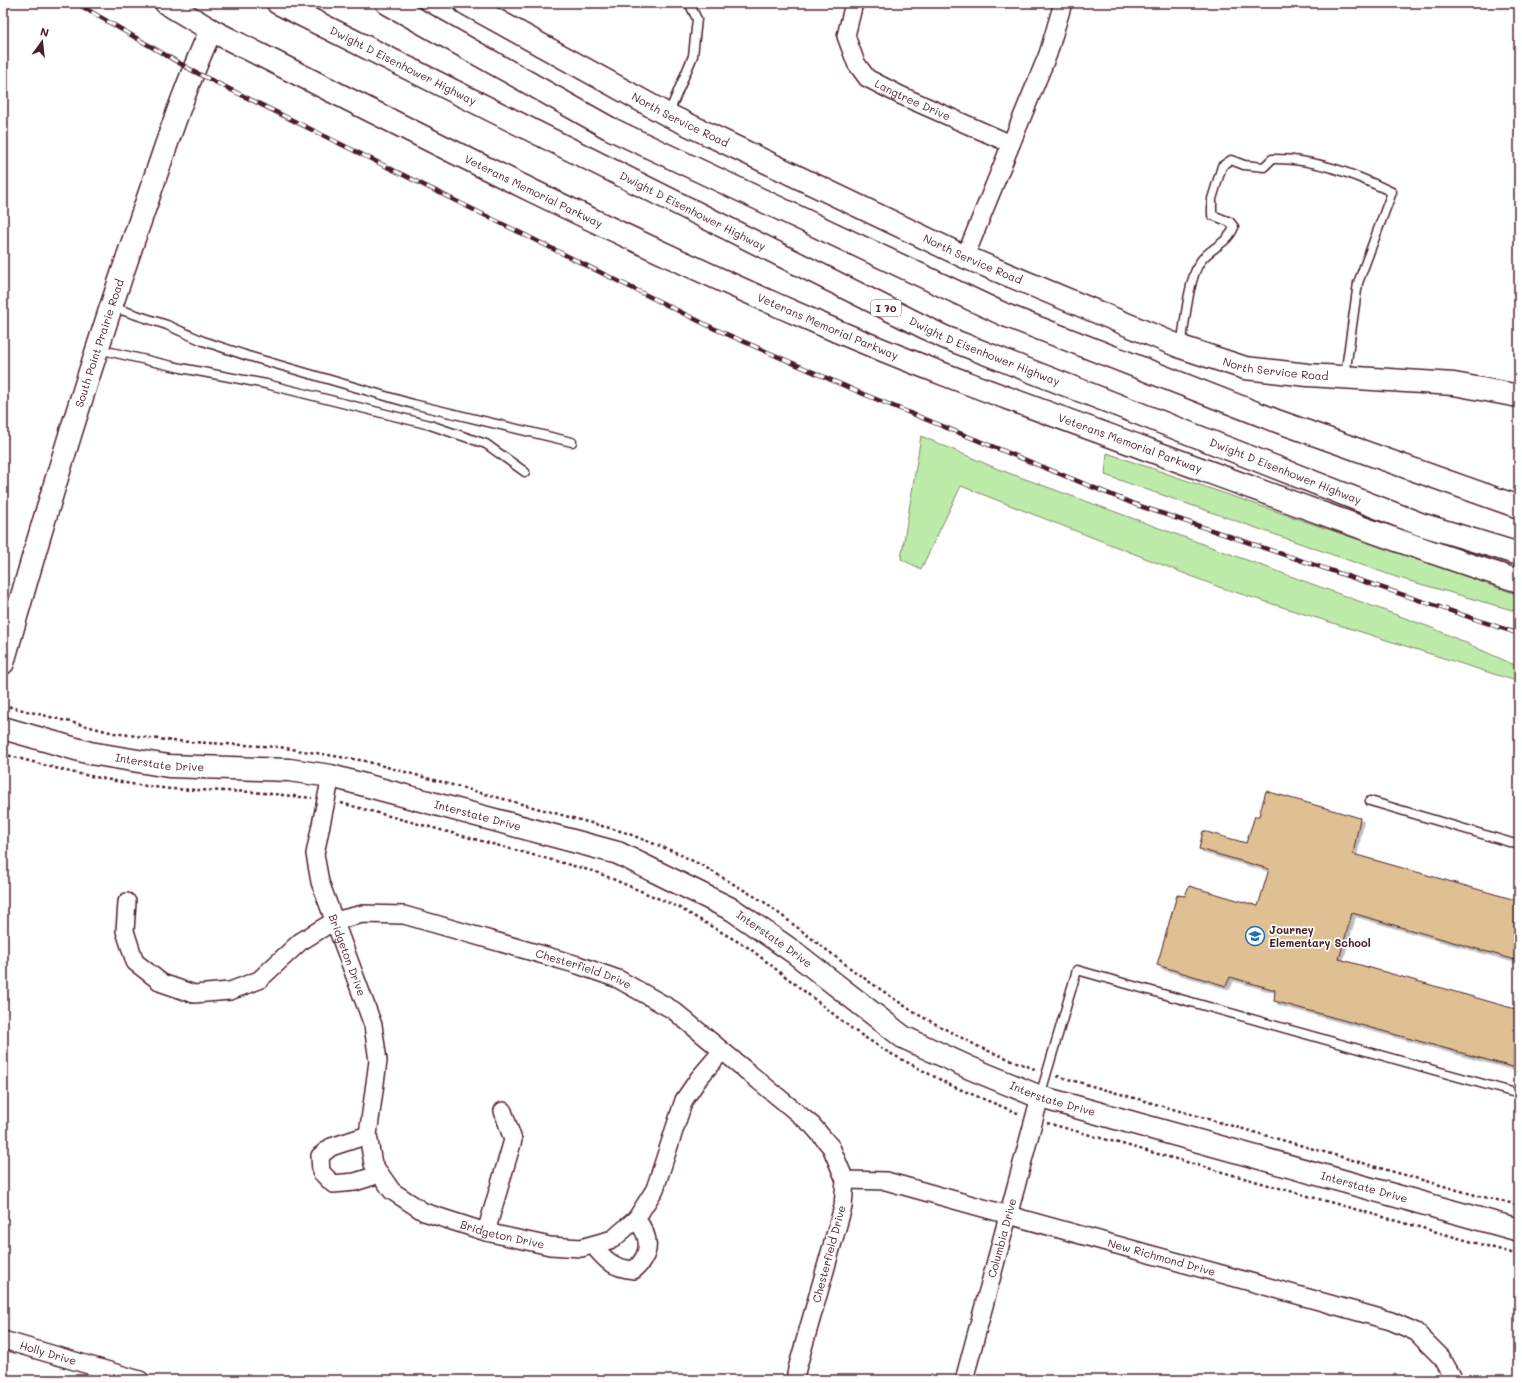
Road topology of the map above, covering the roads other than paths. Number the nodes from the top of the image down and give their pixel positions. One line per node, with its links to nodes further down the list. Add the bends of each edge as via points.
1 (166, 3): 8 (main road, Veterans Memorial Parkway)
2 (278, 3): 20 (main road, Dwight D Eisenhower Highway / I 70, via 944,337 1420,524)
3 (387, 3): 19 (main road, via 609,128 1005,315 1274,420)
4 (465, 3): 9 (main road, North Service Road)
5 (689, 3): 9 (lane, via 697,19 693,56)
6 (854, 3): 10 (street, Langtree Drive, via 846,36 856,62 867,78)
7 (1063, 3): 10 (street, via 1048,54)
8 (211, 30): 12 (main road, South Point Prairie Road, via 193,71); 21 (main road, Veterans Memorial Parkway, via 540,196 866,343 1279,497)
9 (668, 115): 11 (main road, North Service Road)
10 (1011, 144): 11 (street)
11 (965, 257): 13 (main road, North Service Road)
12 (111, 306): 14 (main road, South Point Prairie Road); 17 (lane, via 168,325 203,342 248,356 413,404)
13 (1181, 347): 15 (main road, North Service Road, via 1245,368); 15 (lane, via 1193,276 1200,261 1224,242 1234,227 1230,222 1212,215 1212,199 1222,166 1231,160 1244,166 1264,167 1272,159 1293,158 1330,167 1392,192 1358,283)
14 (98, 348): 18 (lane, via 180,368 266,384 430,424 486,444); 22 (main road, South Point Prairie Road)
15 (1345, 377): 16 (main road, North Service Road, via 1454,384)
16 (1519, 396)
17 (572, 442)
18 (525, 472)
19 (1519, 507)
20 (1519, 554)
21 (1519, 581)
22 (3, 663)
23 (3, 728): 24 (main road, Interstate Drive, via 90,753 168,766 289,770)
24 (331, 776): 28 (street, Bridgeton Drive, via 315,854 320,882); 31 (main road, Interstate Drive, via 618,853 733,910 795,952 903,1037)
25 (1370, 800): 26 (lane)
26 (1519, 845)
27 (127, 902): 28 (street, Chesterfield Drive, via 125,932 135,962 162,983 194,994 230,991 259,980 300,942)
28 (334, 921): 29 (street, Chesterfield Drive, via 363,914 404,915 578,965 618,979 673,1010); 33 (street, Bridgeton Drive, via 373,1024 378,1061)
29 (722, 1051): 35 (street, Chesterfield Drive, via 812,1125 831,1147); 37 (street, Bridgeton Drive, via 684,1100 655,1189)
30 (1519, 1094): 31 (lane, via 1077,970)
31 (1040, 1097): 36 (street, Columbia Drive); 38 (main road, Interstate Drive)
32 (503, 1111): 39 (street, via 513,1140)
33 (368, 1135): 34 (street, Bridgeton Drive, via 373,1164); 34 (street, via 331,1147 320,1156 321,1172 333,1184 355,1182)
34 (380, 1174): 39 (street, Bridgeton Drive, via 392,1190 424,1212)
35 (845, 1180): 36 (street, New Richmond Drive, via 886,1181); 43 (street, Chesterfield Drive, via 843,1207)
36 (1009, 1215): 44 (street, Columbia Drive); 45 (street, New Richmond Drive, via 1391,1321 1416,1332 1441,1357)
37 (636, 1219): 40 (street, Bridgeton Drive, via 613,1239); 40 (street, via 646,1236 648,1250 643,1263 634,1270 620,1269 604,1259)
38 (1519, 1230)
39 (486, 1232): 40 (street, Bridgeton Drive, via 550,1246 581,1248)
40 (593, 1245)
41 (4, 1342): 42 (street, Holly Drive)
42 (140, 1380)
43 (795, 1380)
44 (964, 1380)
45 (1454, 1380)

